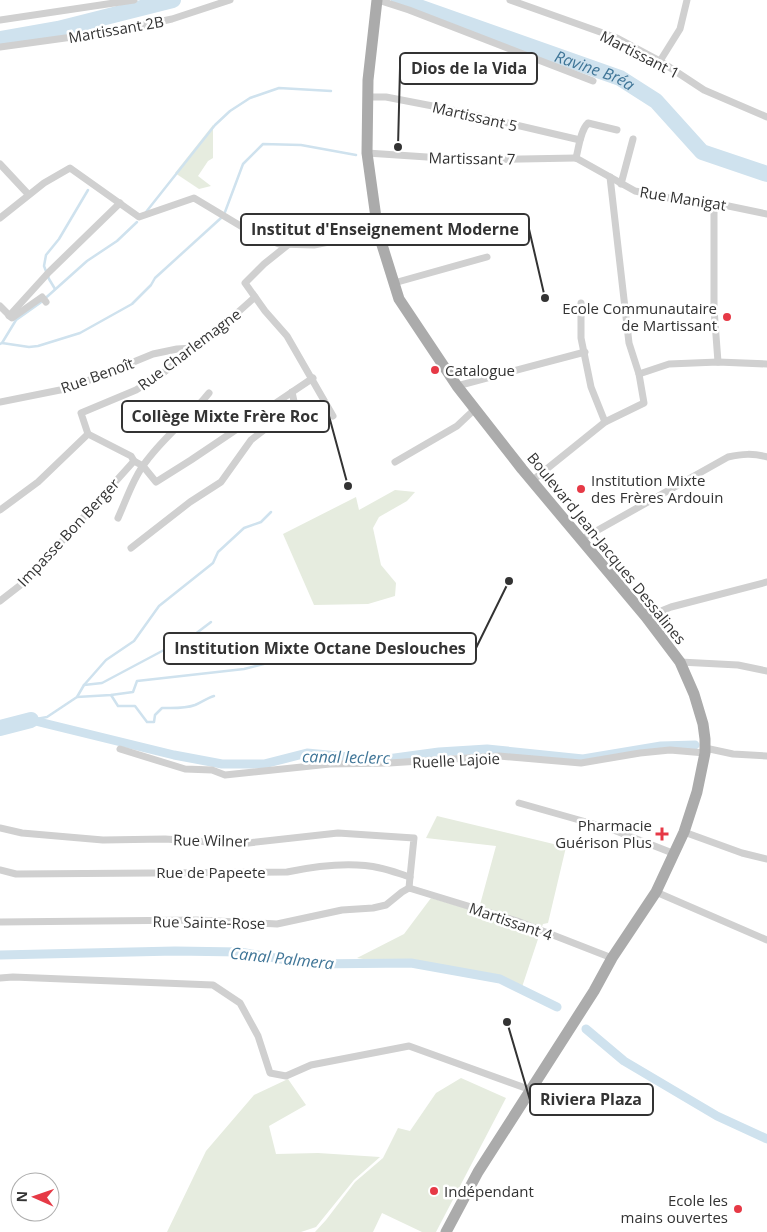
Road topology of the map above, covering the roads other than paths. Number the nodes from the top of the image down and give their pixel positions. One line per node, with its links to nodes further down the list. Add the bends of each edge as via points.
1 (134, 0): 6 (street)
2 (230, 0): 7 (street, Martissant 2B, via 172,19 116,31)
3 (377, 0): 9 (street); 10 (main road, Boulevard Jean-Jacques Dessalines)
4 (510, 0): 8 (street, Martissant 1, via 617,38)
5 (687, 0): 8 (street, via 680,29)
6 (0, 20)
7 (0, 46)
8 (660, 61): 11 (street, Martissant 1, via 704,90)
9 (593, 81)
10 (369, 97): 14 (street, Martissant 5, via 443,108); 15 (main road, Boulevard Jean-Jacques Dessalines)
11 (767, 117)
12 (617, 130): 14 (street, via 588,123)
13 (633, 139): 19 (street)
14 (580, 140): 16 (street)
15 (367, 153): 16 (street, Martissant 7, via 472,160); 25 (main road, Boulevard Jean-Jacques Dessalines)
16 (576, 158): 18 (street, Rue Manigat)
17 (0, 164): 20 (street)
18 (610, 177): 19 (street, Rue Manigat); 38 (street, via 629,343)
19 (621, 184): 22 (street, Rue Manigat, via 635,191 669,198)
20 (28, 194): 21 (street, via 70,168); 24 (street)
21 (120, 203): 26 (street, via 139,217 194,198 254,234 279,244); 33 (street)
22 (714, 203): 23 (street, Rue Manigat); 36 (street, via 714,309)
23 (767, 214)
24 (0, 218)
25 (378, 232): 26 (street, via 314,245); 28 (main road, Boulevard Jean-Jacques Dessalines)
26 (289, 244): 29 (street, via 245,283)
27 (487, 257): 28 (street)
28 (394, 283): 40 (main road, Boulevard Jean-Jacques Dessalines, via 399,299)
29 (255, 297): 34 (street, Rue Charlemagne); 39 (street, via 287,336)
30 (44, 299): 33 (street, via 12,318)
31 (581, 303): 35 (street, via 581,338)
32 (0, 306): 33 (street)
33 (9, 316)
34 (193, 348): 43 (street, Rue Benoît, via 154,354 70,388); 47 (street, Rue Charlemagne, via 136,390 81,414)
35 (585, 352): 40 (street); 46 (street, via 591,387)
36 (718, 362): 37 (street); 38 (street, via 669,364)
37 (767, 364)
38 (639, 374): 46 (street, via 644,403)
39 (313, 378): 41 (street); 45 (street)
40 (457, 386): 44 (main road, Boulevard Jean-Jacques Dessalines)
41 (292, 392): 51 (street, via 156,482); 56 (street, via 294,406 251,440 221,482)
42 (209, 394): 51 (street)
43 (0, 402)
44 (476, 409): 50 (street, via 457,426); 52 (main road, Boulevard Jean-Jacques Dessalines)
45 (334, 416)
46 (605, 422): 52 (street)
47 (88, 434): 49 (street, via 131,456); 53 (street, via 38,482)
48 (767, 457): 55 (street, via 744,453 728,456)
49 (134, 461): 51 (street); 58 (street, Impasse Bon Berger, via 27,580)
50 (395, 462)
51 (143, 466): 54 (street)
52 (533, 480): 55 (main road, Boulevard Jean-Jacques Dessalines)
53 (0, 510)
54 (118, 518)
55 (582, 540): 59 (main road, Boulevard Jean-Jacques Dessalines)
56 (131, 548)
57 (767, 582): 59 (street, via 671,607)
58 (0, 601)
59 (646, 617): 60 (main road, Boulevard Jean-Jacques Dessalines)
60 (680, 662): 61 (street, via 738,665); 63 (main road, Boulevard Jean-Jacques Dessalines, via 703,724)
61 (767, 671)
62 (120, 749): 63 (street, Ruelle Lajoie, via 185,769 225,774 330,764 499,756 582,763 670,750)
63 (705, 751): 64 (street, Ruelle Lajoie); 67 (main road, Boulevard Jean-Jacques Dessalines, via 698,792)
64 (767, 756)
65 (519, 803): 68 (street, via 611,829)
66 (0, 828): 71 (street, Rue Wilner, via 103,840 165,839 239,844 338,833 414,838)
67 (684, 832): 68 (main road, Boulevard Jean-Jacques Dessalines); 69 (street)
68 (675, 854): 73 (main road, Boulevard Jean-Jacques Dessalines)
69 (767, 859)
70 (0, 870): 71 (street, Rue de Papeete, via 16,874 286,872 356,865 379,867)
71 (410, 877): 72 (street)
72 (410, 888): 74 (street, Rue Sainte-Rose, via 386,905 342,910 278,924 198,920); 76 (street, Martissant 4, via 517,922)
73 (656, 892): 75 (street); 76 (main road, Boulevard Jean-Jacques Dessalines)
74 (0, 922)
75 (767, 940)
76 (612, 958): 78 (main road, Boulevard Jean-Jacques Dessalines)
77 (0, 978): 78 (street, via 213,985 240,1002 258,1036 270,1073 286,1076 311,1064 409,1046)
78 (531, 1090): 79 (main road, Boulevard Jean-Jacques Dessalines, via 478,1172)
79 (446, 1232)

